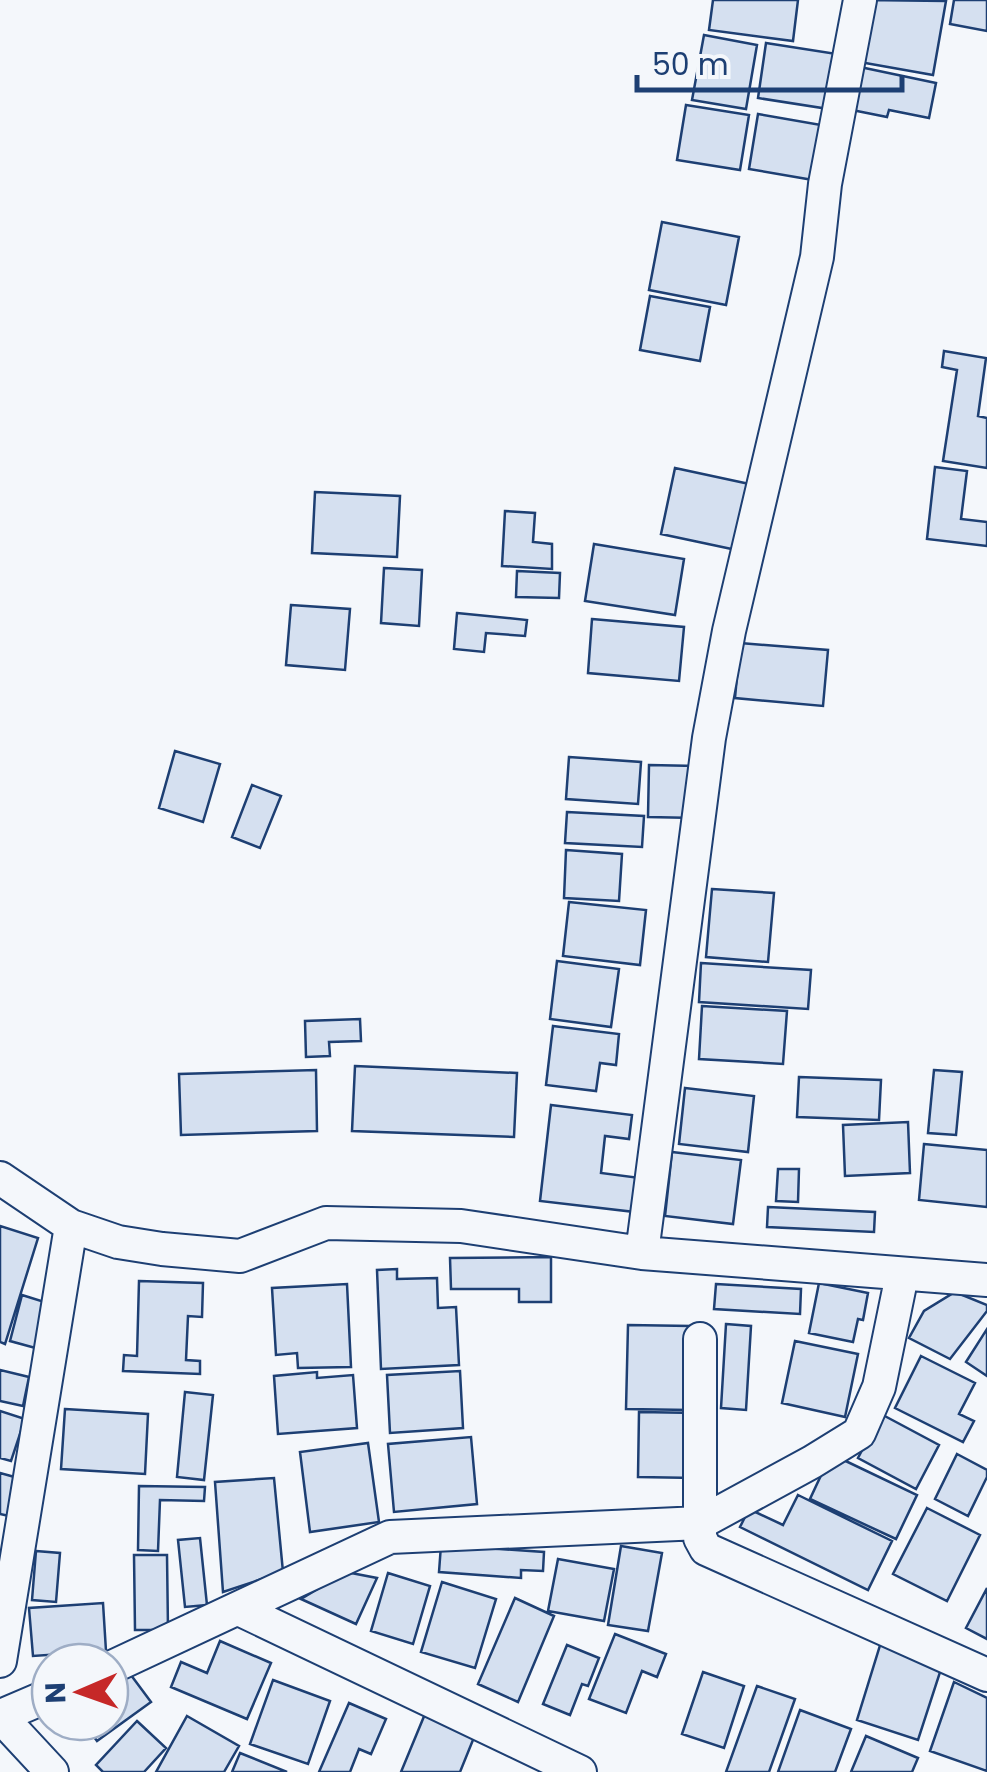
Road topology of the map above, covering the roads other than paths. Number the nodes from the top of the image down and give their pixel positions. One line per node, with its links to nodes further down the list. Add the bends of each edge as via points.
1 (860, 0): 4 (street, via 817,257 709,738)
2 (0, 1178): 3 (street)
3 (71, 1226): 4 (street, via 118,1242 240,1256 326,1223 461,1226); 11 (street)
4 (642, 1253): 5 (street)
5 (902, 1275): 6 (street); 8 (street, via 879,1386 859,1433)
6 (987, 1280)
7 (700, 1340): 8 (street)
8 (700, 1522): 9 (street, via 390,1537); 12 (street, via 700,1538 715,1554)
9 (241, 1610): 10 (street); 16 (street)
10 (130, 1659)
11 (0, 1661)
12 (987, 1675)
13 (30, 1703): 14 (street)
14 (0, 1716): 15 (street)
15 (52, 1772)
16 (580, 1772)

